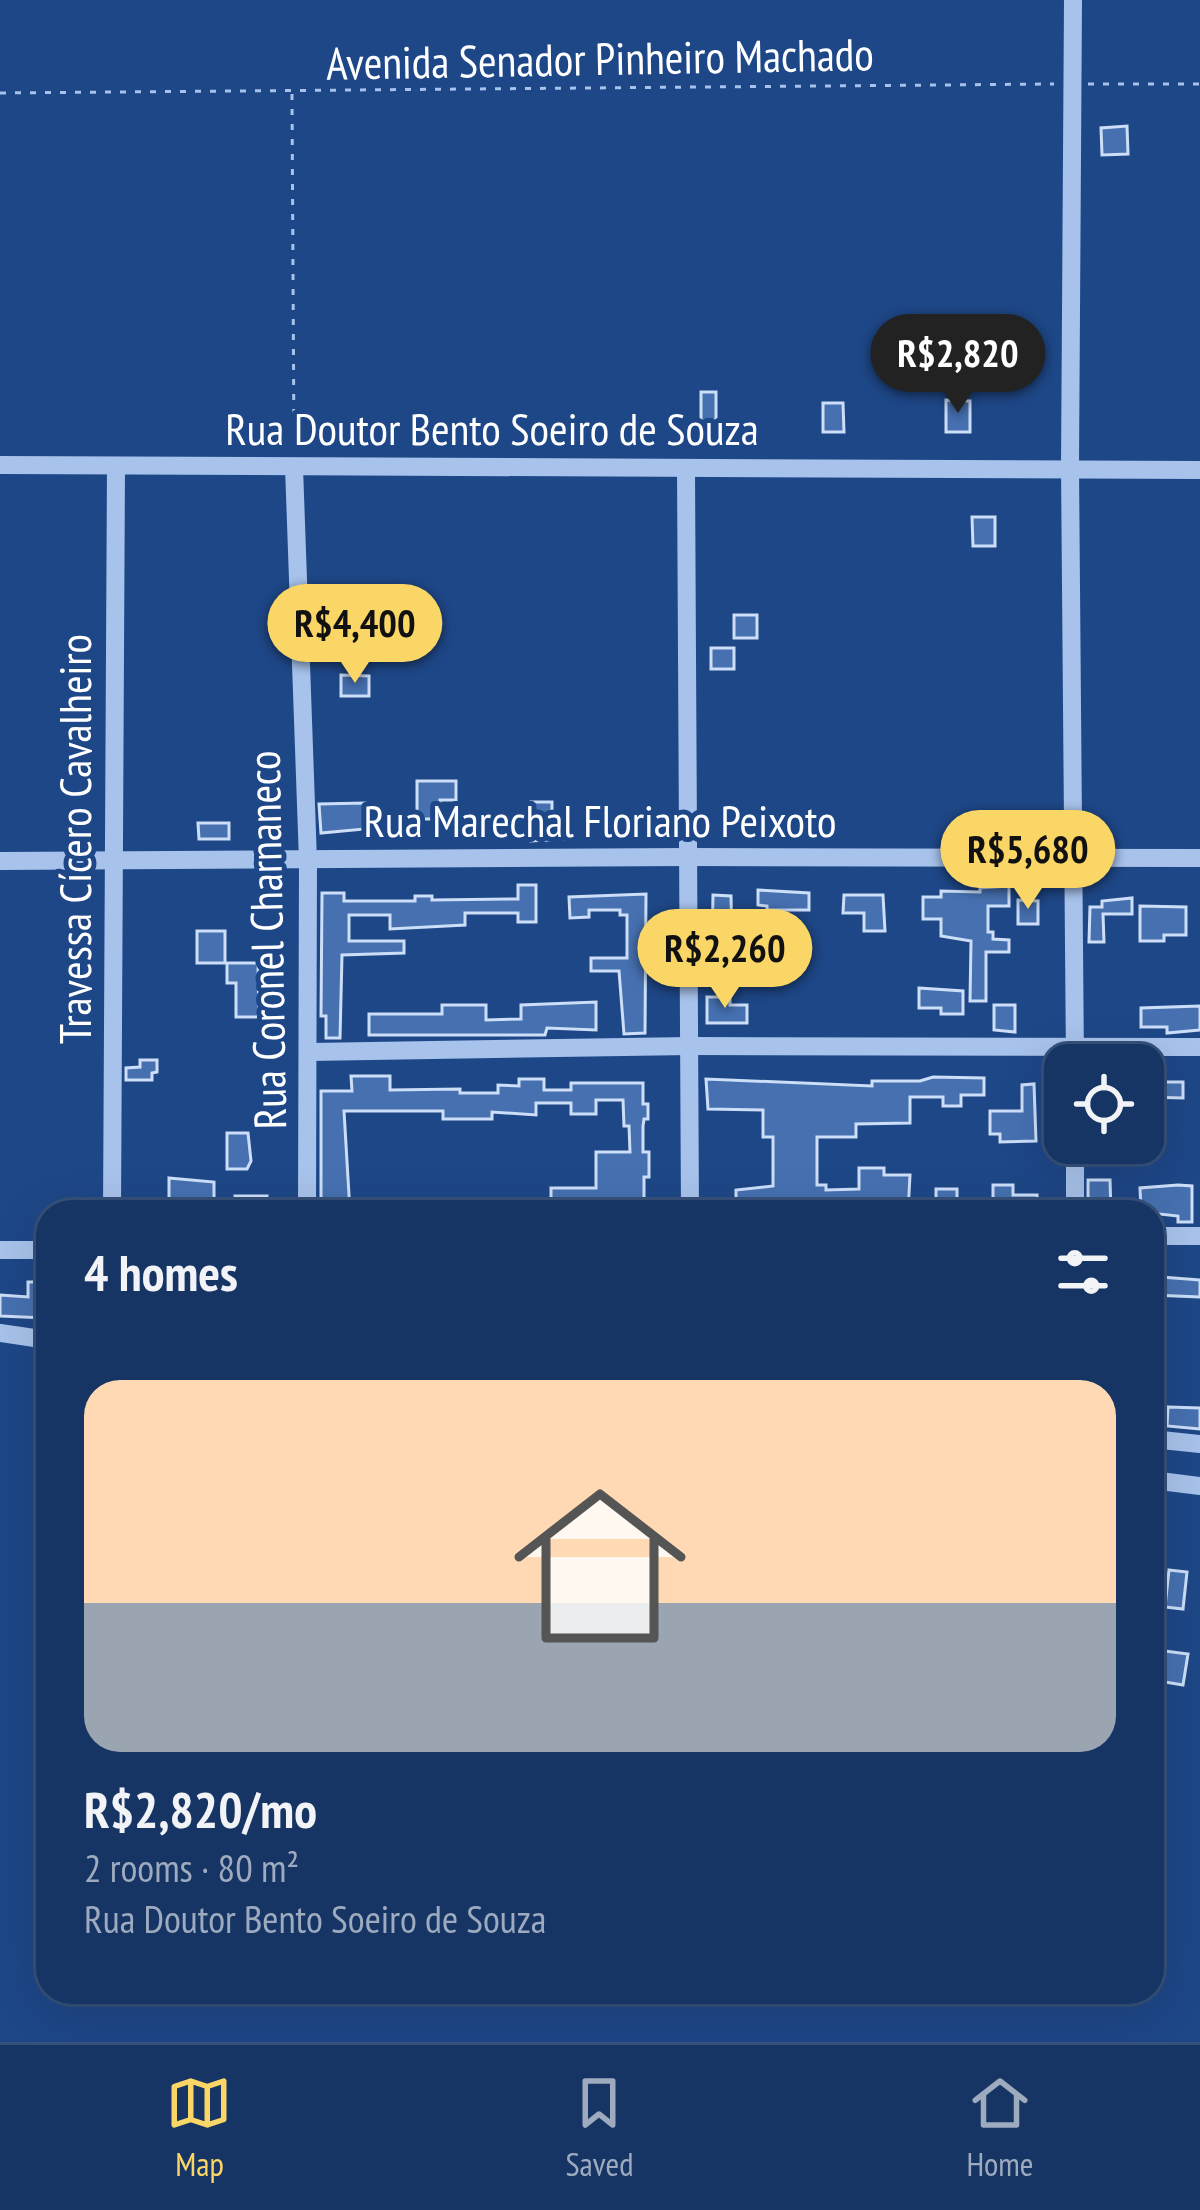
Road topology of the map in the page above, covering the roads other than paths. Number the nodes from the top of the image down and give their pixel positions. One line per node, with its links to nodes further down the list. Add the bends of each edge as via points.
1 (1073, 0): 5 (street)
2 (0, 465): 3 (street, Rua Doutor Bento Soeiro de Souza)
3 (116, 466): 4 (street, Rua Doutor Bento Soeiro de Souza); 12 (street, Travessa Cícero Cavalheiro)
4 (294, 467): 6 (street, Rua Doutor Bento Soeiro de Souza); 13 (street, Rua Coronel Charnaneco)
5 (1070, 467): 6 (street, Rua Doutor Bento Soeiro de Souza); 7 (street, Rua Doutor Bento Soeiro de Souza); 10 (street)
6 (686, 469): 8 (street)
7 (1200, 470)
8 (688, 856): 10 (street, Rua Marechal Floriano Peixoto); 13 (street, Rua Marechal Floriano Peixoto); 15 (street)
9 (1200, 858): 10 (street, Rua Marechal Floriano Peixoto)
10 (1072, 860): 14 (street)
11 (0, 861): 12 (street, Rua Marechal Floriano Peixoto)
12 (115, 861): 13 (street, Rua Marechal Floriano Peixoto); 21 (street, Travessa Cícero Cavalheiro)
13 (308, 861): 18 (street, Rua Coronel Charnaneco)
14 (1075, 1044)
15 (690, 1046): 18 (street); 19 (street); 23 (street)
16 (1200, 1047): 17 (street)
17 (1164, 1050)
18 (309, 1052): 22 (street, Rua Coronel Charnaneco)
19 (1044, 1055)
20 (1075, 1164): 24 (street)
21 (112, 1200)
22 (307, 1200)
23 (690, 1200)
24 (1075, 1200)
25 (1200, 1235): 26 (street)
26 (1164, 1236)
27 (0, 1250): 28 (street)
28 (36, 1250)
29 (0, 1333): 30 (street)
30 (36, 1338)
31 (1164, 1440): 32 (street)
32 (1200, 1444)
33 (1164, 1482): 34 (street)
34 (1200, 1486)

